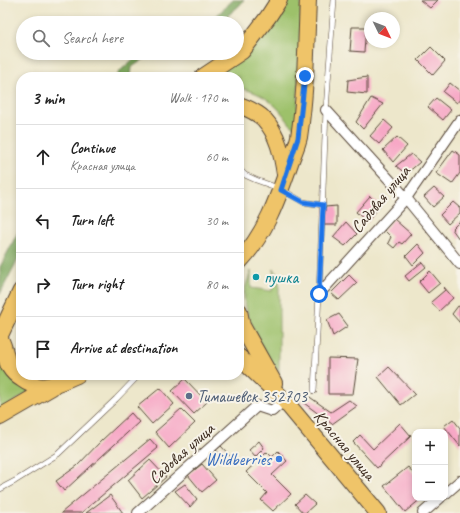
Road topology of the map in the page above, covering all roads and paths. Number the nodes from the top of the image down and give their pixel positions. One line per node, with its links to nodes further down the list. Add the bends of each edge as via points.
1 (278, 0): 4 (main road, via 268,18)
2 (308, 0): 11 (main road, via 305,76 298,138)
3 (334, 0): 8 (lane)
4 (244, 48)
5 (228, 60): 6 (main road)
6 (210, 72)
7 (244, 107): 11 (main road, via 263,118 276,138 282,155)
8 (326, 110): 12 (street); 13 (lane)
9 (460, 120): 12 (street, Садовая улица)
10 (244, 173): 11 (lane, via 256,180)
11 (283, 184): 13 (lane, via 303,202); 14 (main road, via 270,215)
12 (406, 198): 15 (street); 16 (street, Садовая улица)
13 (323, 205): 16 (lane)
14 (244, 256)
15 (460, 264)
16 (319, 294): 26 (lane)
17 (16, 301): 19 (main road)
18 (244, 330): 27 (main road)
19 (0, 335)
20 (0, 339): 22 (main road, via 10,367)
21 (244, 362): 27 (main road)
22 (16, 374)
23 (22, 380): 25 (main road, via 41,388)
24 (134, 380): 30 (lane, via 58,454)
25 (62, 381): 28 (main road)
26 (314, 391)
27 (284, 400): 33 (street, Садовая улица, via 272,412 257,406); 34 (main road, Красная улица)
28 (0, 417)
29 (460, 481): 31 (street)
30 (0, 489)
31 (448, 491)
32 (437, 501): 35 (street)
33 (138, 513)
34 (378, 513)
35 (423, 513)

